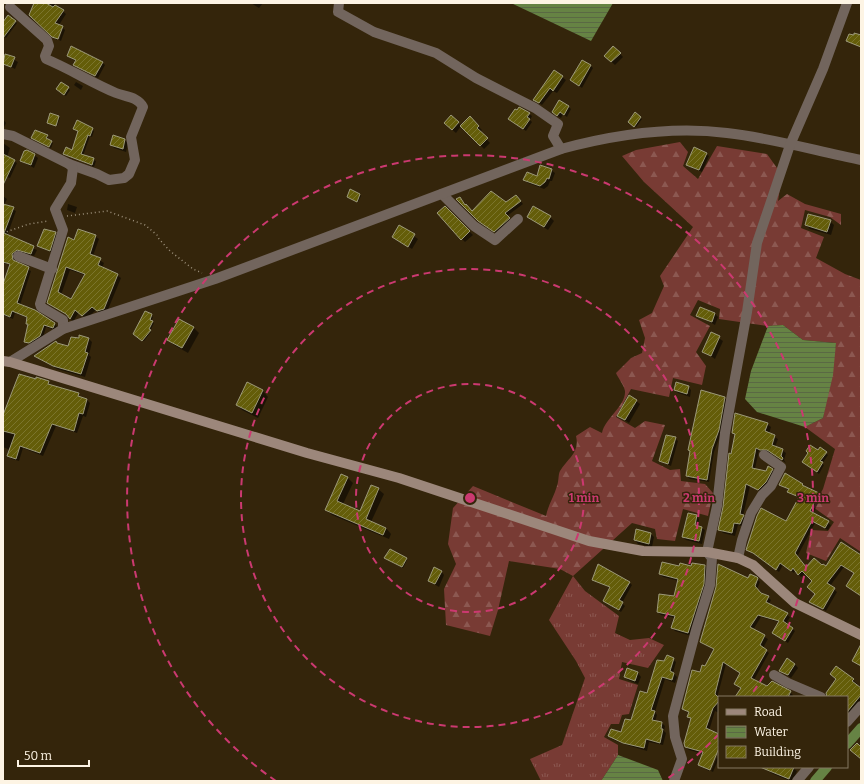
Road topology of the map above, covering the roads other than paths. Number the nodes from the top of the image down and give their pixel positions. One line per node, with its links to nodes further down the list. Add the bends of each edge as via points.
1 (339, 3): 6 (street, via 338,12 341,16 374,32 436,53 476,78 535,108 558,124 554,136)
2 (847, 3): 5 (street, via 823,69)
3 (9, 8): 8 (street, via 46,40 49,46 46,59 134,99 143,107 131,137 135,160 129,174 124,178 109,180)
4 (3, 134): 8 (street, via 13,136)
5 (790, 145): 6 (street, via 767,138 725,132 672,131 596,140); 7 (street); 16 (street, via 757,243 725,433 717,506)
6 (561, 149): 9 (street)
7 (861, 160)
8 (69, 164): 12 (street, via 73,168 71,183 55,209 63,230)
9 (442, 194): 10 (street, via 474,226 495,240); 13 (street, via 211,280)
10 (518, 219)
11 (18, 256): 12 (street)
12 (52, 269): 13 (street, via 40,304 63,320)
13 (63, 329): 14 (street)
14 (7, 361): 16 (main road, via 399,478 589,541 643,551)
15 (764, 456): 17 (street, via 781,467 771,486 751,513)
16 (707, 552): 17 (main road); 24 (street, via 712,558 710,585 674,716 675,737 682,759)
17 (738, 558): 18 (main road, via 753,566 796,602)
18 (861, 635)
19 (774, 675): 20 (street)
20 (819, 696)
21 (861, 706): 22 (street)
22 (849, 717)
23 (808, 768): 25 (street)
24 (674, 781)
25 (797, 781)

